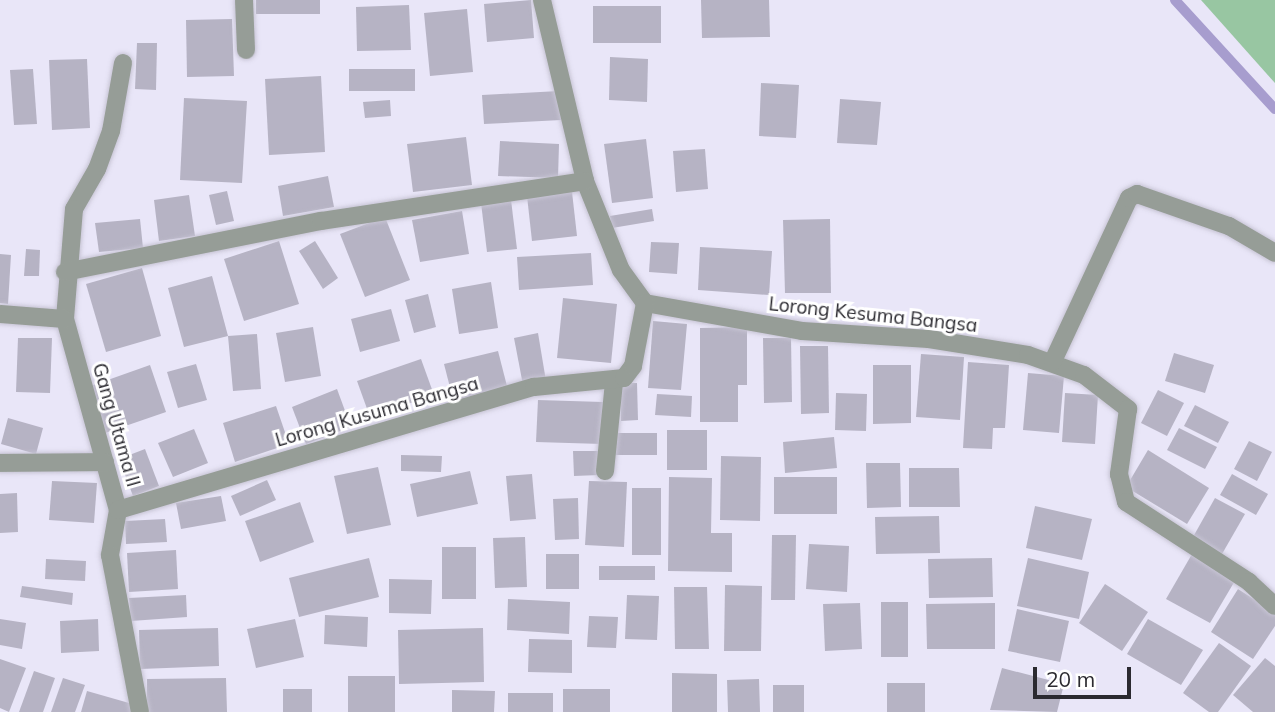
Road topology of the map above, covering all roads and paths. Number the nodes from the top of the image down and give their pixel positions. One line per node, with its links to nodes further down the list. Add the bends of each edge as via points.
1 (244, 0): 3 (street)
2 (542, 0): 5 (street)
3 (246, 50)
4 (123, 63): 7 (street, Gang Utama II, via 111,131 97,169 74,209)
5 (585, 181): 7 (street, via 321,221); 8 (street, via 621,270)
6 (1275, 253): 11 (street, via 1229,226 1137,194 1129,198)
7 (65, 272): 10 (street, Gang Utama II)
8 (645, 303): 11 (street, Lorong Kesuma Bangsa, via 802,331 929,339); 12 (street, via 629,374)
9 (0, 314): 10 (street)
10 (65, 319): 13 (street, Gang Utama II)
11 (1053, 361): 17 (street, Lorong Kesuma Bangsa, via 1084,375 1128,409 1119,474 1126,502)
12 (614, 382): 15 (street); 16 (street, Lorong Kusuma Bangsa, via 534,387)
13 (105, 462): 14 (street); 16 (street, Gang Utama II)
14 (0, 463)
15 (605, 471)
16 (118, 510): 18 (street, Gang Utama II, via 110,555)
17 (1272, 595)
18 (140, 712)

